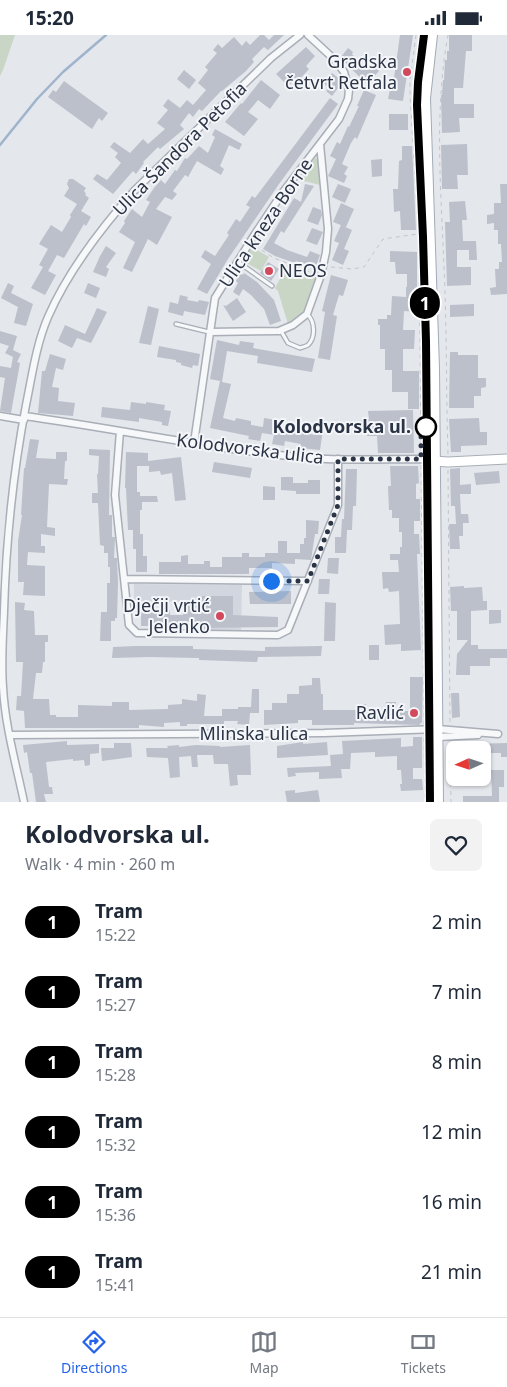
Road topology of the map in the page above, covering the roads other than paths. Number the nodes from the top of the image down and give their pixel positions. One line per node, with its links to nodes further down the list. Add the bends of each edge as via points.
1 (300, 35): 12 (street, Ulica Šandora Petofia, via 271,58 135,190 101,231 48,317)
2 (308, 35): 4 (street, Ulica kneza Borne, via 344,72 349,90 345,108)
3 (432, 35): 17 (main road, via 425,105)
4 (320, 144): 5 (street, Ulica kneza Borne); 7 (street, Ulica kneza Borne, via 328,229 323,266)
5 (237, 261): 6 (lane); 10 (street, Ulica kneza Borne, via 215,298)
6 (272, 286)
7 (307, 314): 9 (street); 9 (lane, via 312,318 314,327 308,345 300,348 288,343)
8 (176, 324): 10 (lane)
9 (281, 330): 10 (street)
10 (210, 332): 14 (street, Ulica kneza Borne)
11 (0, 416): 12 (street, Kolodvorska ulica)
12 (24, 418): 13 (street, Kolodvorska ulica); 23 (street, Ulica Šandora Petofia, via 12,493 4,607 3,688)
13 (120, 431): 14 (street, Kolodvorska ulica); 18 (street, via 115,495)
14 (194, 443): 15 (street, Kolodvorska ulica)
15 (338, 459): 17 (street, Kolodvorska ulica); 19 (street, via 338,505)
16 (507, 459): 17 (street, Kolodvorska ulica)
17 (436, 461): 20 (main road)
18 (125, 579): 19 (street); 19 (street, via 129,625 137,633 278,635 288,630)
19 (308, 581)
20 (438, 733): 21 (street, Mlinska ulica, via 450,737); 21 (street, Mlinska ulica, via 450,729); 23 (street, Mlinska ulica, via 424,729 324,733); 25 (main road)
21 (498, 734): 22 (street, Mlinska ulica)
22 (507, 734)
23 (10, 735): 24 (street, Ulica Šandora Petofia)
24 (24, 802)
25 (438, 802)

